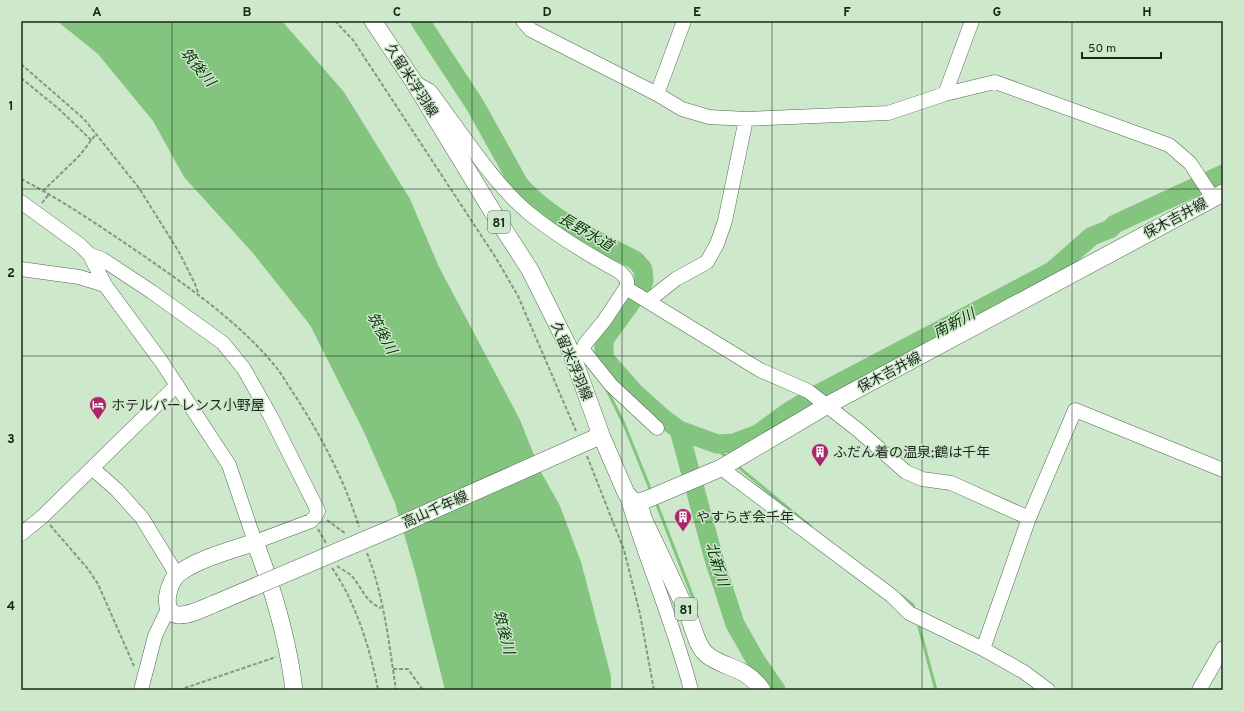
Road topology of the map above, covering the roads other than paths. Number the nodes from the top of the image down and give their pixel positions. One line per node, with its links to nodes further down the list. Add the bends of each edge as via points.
1 (373, 21): 5 (main road, 久留米浮羽線 / 81)
2 (523, 21): 6 (street, via 531,30)
3 (684, 21): 6 (street)
4 (972, 21): 7 (street)
5 (414, 82): 14 (street, via 430,91 497,181 521,206 562,237 620,272 628,283); 19 (main road, 久留米浮羽線 / 81, via 530,270 571,352)
6 (657, 94): 8 (street, via 682,109 709,117)
7 (945, 94): 8 (street, via 888,113); 9 (street, via 995,82 1169,145 1190,163)
8 (746, 118): 15 (street, via 725,221 717,244 707,262 676,279)
9 (1211, 190): 17 (main road, 保木吉井線)
10 (21, 202): 11 (street)
11 (90, 255): 13 (street); 26 (street, via 102,259 152,292 223,343 244,369 318,511 311,521)
12 (21, 269): 13 (street, via 79,277)
13 (105, 285): 16 (street)
14 (626, 288): 15 (street); 18 (street, via 583,350 611,385)
15 (647, 301): 17 (street, via 760,370 808,391)
16 (177, 385): 21 (street); 26 (street, via 229,465)
17 (824, 403): 20 (main road, 保木吉井線); 24 (street, via 906,472 922,479 951,483)
18 (657, 428)
19 (589, 439): 23 (main road, 久留米浮羽線 / 81); 28 (main road, 高山千年線, bridge, via 402,524 214,604 181,616)
20 (724, 466): 23 (main road, 保木吉井線); 30 (street, via 916,617)
21 (92, 468): 25 (street, via 42,517); 27 (street, via 117,490 142,518)
22 (1223, 470): 24 (street, via 1075,410)
23 (638, 498): 33 (street, via 636,527 684,662); 34 (main road, 久留米浮羽線 / 81, via 643,518 706,654 747,674)
24 (1029, 518): 30 (street)
25 (22, 532)
26 (255, 542): 27 (main road, via 187,568); 32 (main road, via 268,576)
27 (176, 575): 28 (main road, via 168,597)
28 (168, 609): 31 (street, via 155,636)
29 (1223, 648): 36 (street)
30 (983, 649): 35 (street, via 1024,672)
31 (142, 683)
32 (294, 690)
33 (691, 690)
34 (762, 690)
35 (1048, 690)
36 (1199, 690)

